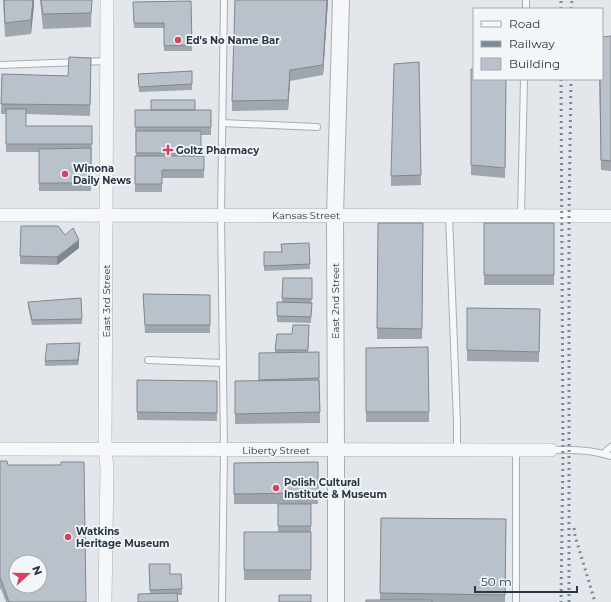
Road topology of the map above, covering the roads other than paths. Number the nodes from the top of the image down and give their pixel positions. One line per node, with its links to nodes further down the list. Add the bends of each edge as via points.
1 (107, 0): 4 (street, East 3rd Street)
2 (224, 0): 7 (lane)
3 (341, 0): 14 (street, East 2nd Street)
4 (107, 61): 5 (lane); 10 (street, East 3rd Street)
5 (0, 65)
6 (524, 80): 13 (lane)
7 (222, 123): 8 (lane); 11 (lane)
8 (317, 126)
9 (0, 215): 10 (street, Kansas Street)
10 (106, 215): 11 (street, Kansas Street); 21 (street, East 3rd Street)
11 (221, 215): 14 (street, Kansas Street); 17 (lane)
12 (449, 215): 13 (street, Kansas Street); 14 (street, Kansas Street); 23 (lane)
13 (521, 215): 15 (street, Kansas Street)
14 (335, 216): 22 (street, East 2nd Street)
15 (611, 216)
16 (148, 360): 17 (lane)
17 (223, 363): 20 (lane)
18 (611, 447): 26 (lane)
19 (0, 449): 21 (street, Liberty Street)
20 (224, 449): 21 (street, Liberty Street); 22 (street, Liberty Street); 29 (lane)
21 (105, 450): 28 (street, East 3rd Street)
22 (336, 450): 23 (street, Liberty Street); 30 (street, East 2nd Street)
23 (457, 450): 24 (street, Liberty Street)
24 (516, 450): 25 (street, Liberty Street); 31 (lane)
25 (551, 450): 26 (lane)
26 (603, 454): 27 (lane)
27 (611, 456)
28 (106, 602)
29 (222, 602)
30 (336, 602)
31 (516, 602)

